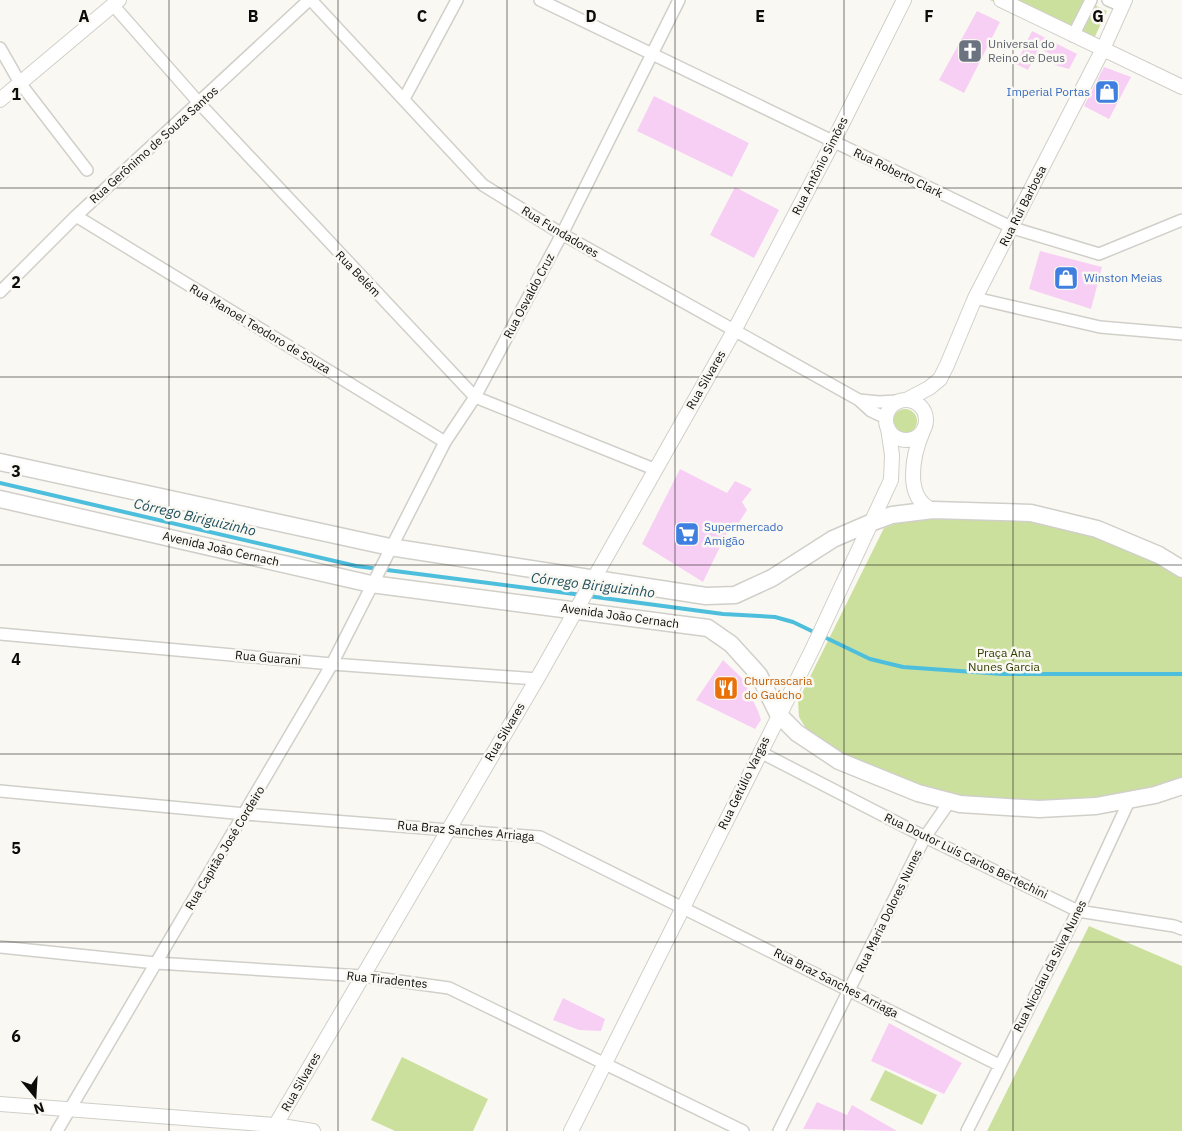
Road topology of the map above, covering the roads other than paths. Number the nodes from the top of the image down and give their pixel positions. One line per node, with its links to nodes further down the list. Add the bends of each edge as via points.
1 (310, 0): 17 (street, Rua Fundadores); 19 (street, Rua Gerônimo de Souza Santos)
2 (457, 0): 17 (street)
3 (540, 0): 14 (street, Rua Roberto Clark)
4 (679, 0): 14 (street, Rua Osvaldo Cruz)
5 (904, 0): 20 (street, Rua Antônio Simões)
6 (1001, 0): 11 (street)
7 (1091, 0): 11 (street)
8 (1108, 0): 10 (street)
9 (116, 2): 15 (street); 19 (street, Rua Belém)
10 (1124, 3): 13 (street, Rua Rui Barbosa)
11 (1073, 36): 13 (street)
12 (0, 48): 15 (street)
13 (1104, 49): 16 (street); 24 (street, Rua Rui Barbosa)
14 (652, 54): 20 (street, Rua Roberto Clark); 25 (street, Rua Osvaldo Cruz)
15 (20, 82): 18 (street); 21 (street)
16 (1182, 88)
17 (404, 99): 25 (street, Rua Fundadores, via 482,185)
18 (0, 100)
19 (200, 104): 22 (street, Rua Gerônimo de Souza Santos); 30 (street, Rua Belém)
20 (833, 142): 24 (street, Rua Roberto Clark); 28 (street, Rua Antônio Simões)
21 (87, 170)
22 (76, 216): 26 (street, Rua Gerônimo de Souza Santos); 35 (street, Rua Manoel Teodoro de Souza)
23 (1182, 220): 24 (street, Rua Roberto Clark, via 1098,254)
24 (1013, 228): 27 (street, Rua Rui Barbosa)
25 (562, 234): 28 (street, Rua Fundadores); 30 (street, Rua Osvaldo Cruz)
26 (0, 292)
27 (975, 298): 29 (street, via 1100,327); 32 (street, Rua Rui Barbosa, via 940,378 922,393)
28 (734, 331): 31 (street, Rua Fundadores); 37 (street, Rua Silvares)
29 (1182, 334)
30 (475, 397): 35 (street, Rua Osvaldo Cruz); 37 (street, Rua Belém)
31 (859, 400): 32 (street, Rua Fundadores); 33 (street, Rua Fundadores)
32 (903, 400): 33 (street, via 889,408); 34 (street, via 920,405 924,411 926,424)
33 (887, 423): 34 (street, via 896,437 902,439 914,438); 40 (street, Rua Getúlio Vargas, via 892,455 891,480)
34 (923, 431): 39 (street, via 916,445 913,471 916,496)
35 (445, 442): 41 (street, Rua Osvaldo Cruz)
36 (0, 462): 41 (main road)
37 (654, 469): 44 (street, Rua Silvares)
38 (0, 499): 43 (main road, Avenida João Cernach)
39 (933, 510): 40 (main road, via 892,515); 42 (main road, via 1031,513 1096,530 1159,555)
40 (870, 523): 44 (main road, via 833,539 772,578 735,595 706,596); 49 (street, Rua Getúlio Vargas, via 812,650)
41 (387, 554): 43 (street, Rua Capitão José Cordeiro); 44 (main road)
42 (1182, 569)
43 (373, 580): 45 (main road, Avenida João Cernach); 47 (street, Rua Capitão José Cordeiro)
44 (589, 583): 45 (street, Rua Silvares)
45 (576, 606): 48 (street, Rua Silvares); 49 (main road, Avenida João Cernach, via 708,628 731,644 759,675)
46 (0, 634): 47 (street, Rua Guarani)
47 (332, 664): 48 (street, Rua Guarani); 55 (street, Rua Capitão José Cordeiro)
48 (537, 679): 56 (street, Rua Silvares)
49 (778, 714): 50 (street, Rua Getúlio Vargas); 53 (main road, Avenida João Cernach, via 797,733 839,761 918,793)
50 (760, 752): 57 (street, Rua Doutor Luís Carlos Bertechini); 58 (street, Rua Getúlio Vargas)
51 (1182, 786): 54 (main road, Avenida João Cernach)
52 (0, 792): 55 (street, Rua Braz Sanches Arriaga)
53 (950, 801): 54 (main road, Avenida João Cernach, via 1039,809); 57 (street, Rua Maria Dolores Nunes)
54 (1129, 801): 59 (street, Rua Nicolau da Silva Nunes)
55 (246, 814): 56 (street, Rua Braz Sanches Arriaga); 62 (street, Rua Capitão José Cordeiro)
56 (448, 829): 58 (street, Rua Braz Sanches Arriaga, via 540,837); 63 (street, Rua Silvares)
57 (925, 837): 59 (street, Rua Doutor Luís Carlos Bertechini); 64 (street, Rua Maria Dolores Nunes)
58 (683, 906): 64 (street, Rua Braz Sanches Arriaga); 65 (street, Rua Getúlio Vargas)
59 (1078, 911): 60 (street, Rua Doutor Luís Carlos Bertechini); 66 (street, Rua Nicolau da Silva Nunes)
60 (1182, 929)
61 (0, 947): 62 (street, Rua Tiradentes)
62 (156, 963): 63 (street, Rua Tiradentes); 68 (street, Rua Capitão José Cordeiro)
63 (362, 976): 65 (street, Rua Tiradentes, via 449,988); 69 (street, Rua Silvares)
64 (851, 991): 66 (street, Rua Braz Sanches Arriaga); 74 (street, Rua Maria Dolores Nunes)
65 (605, 1064): 72 (street, Rua Getúlio Vargas); 73 (street, Rua Tiradentes)
66 (999, 1065): 75 (street, Rua Nicolau da Silva Nunes)
67 (0, 1104): 68 (street)
68 (69, 1111): 69 (street); 70 (street, Rua Capitão José Cordeiro)
69 (274, 1128): 71 (street)
70 (57, 1131)
71 (312, 1131)
72 (571, 1131)
73 (743, 1131)
74 (779, 1131)
75 (967, 1131)

